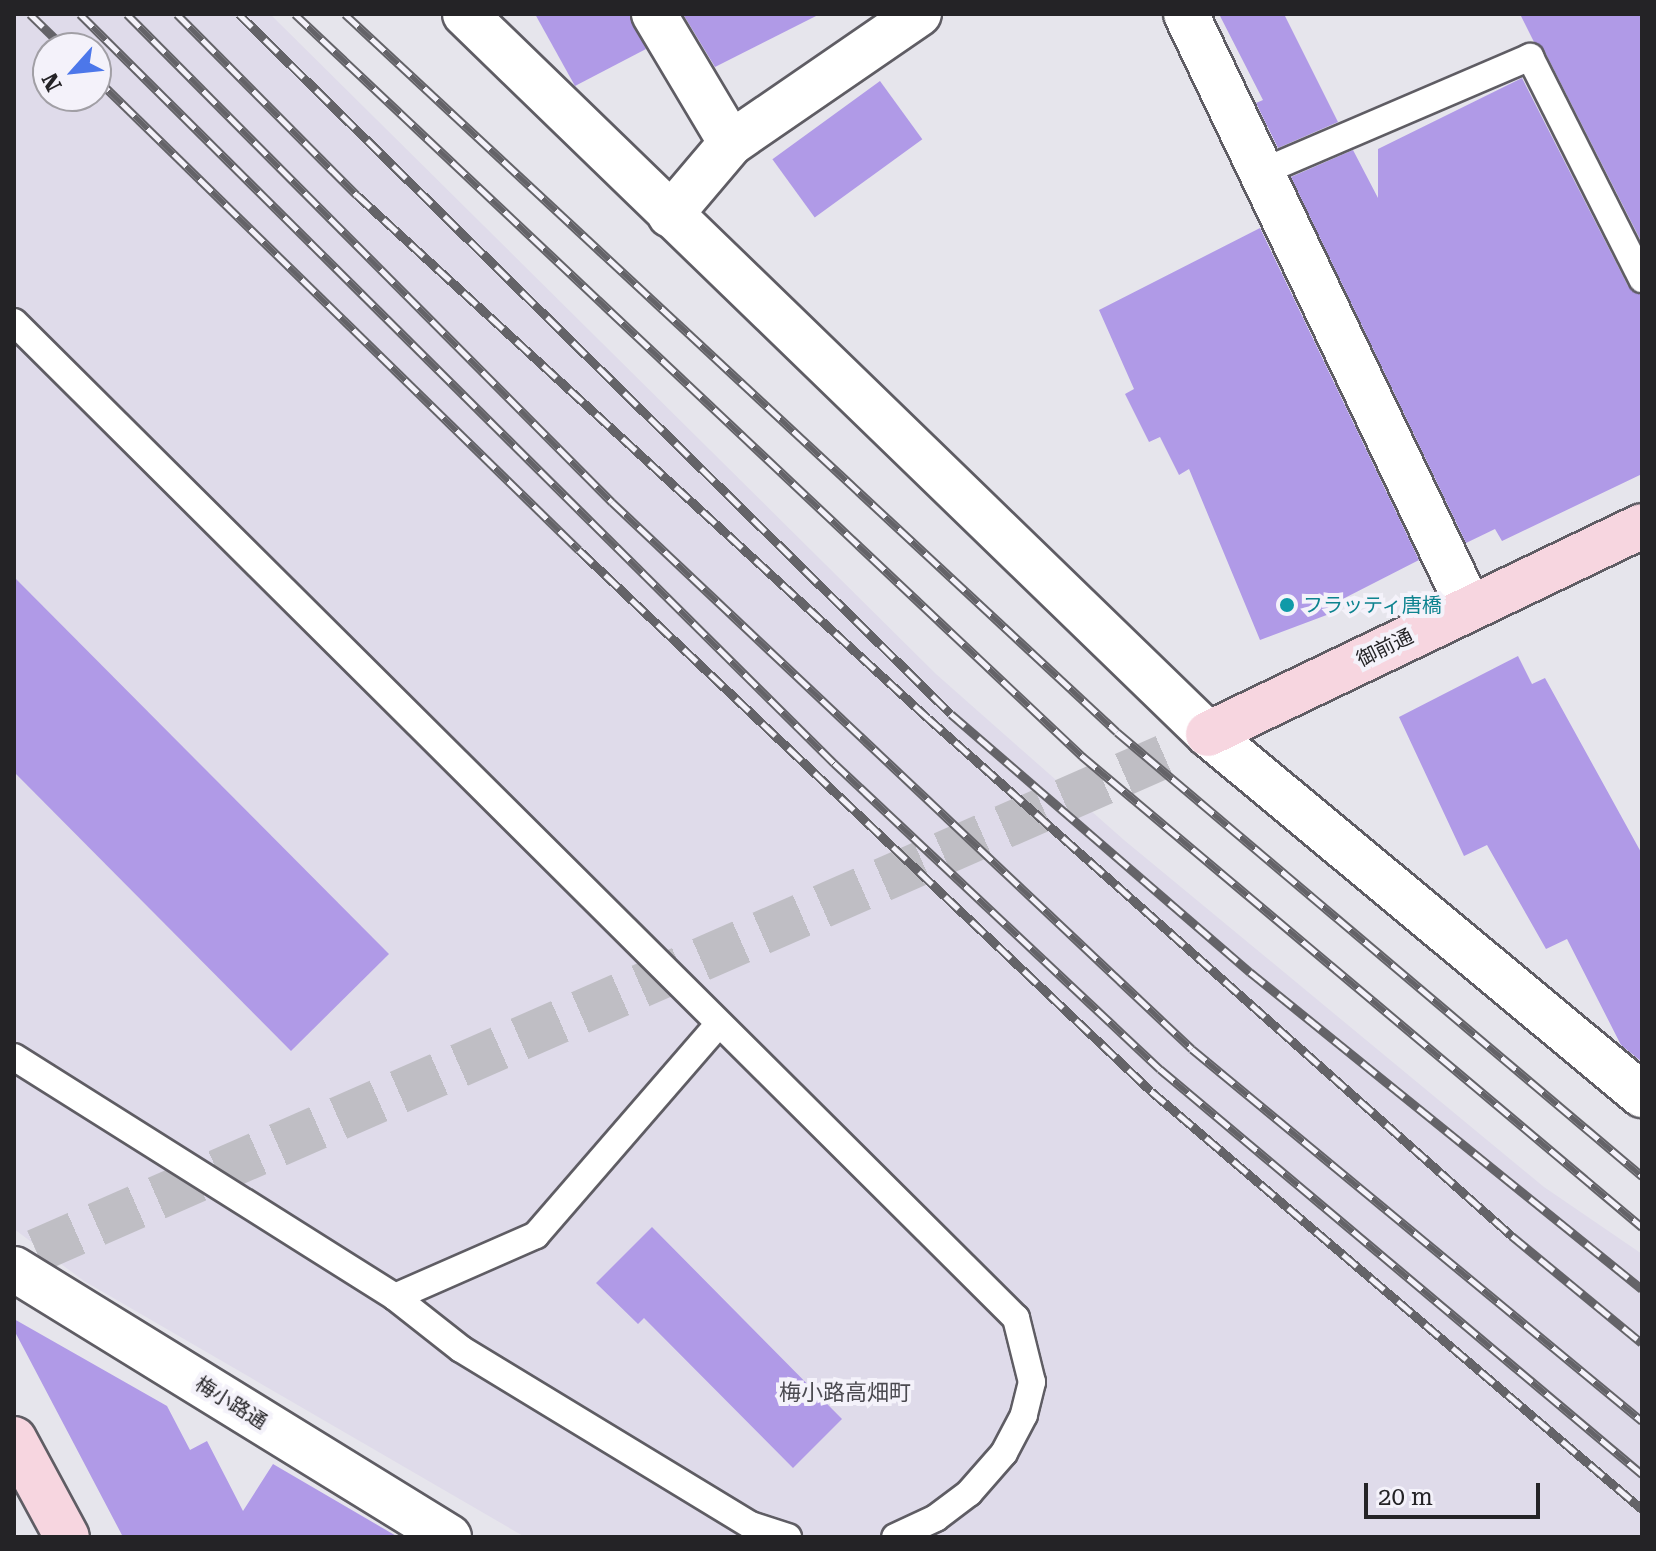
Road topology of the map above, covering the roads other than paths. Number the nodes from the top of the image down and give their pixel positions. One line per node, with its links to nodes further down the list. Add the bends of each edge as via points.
1 (465, 14): 7 (street)
2 (654, 14): 5 (street)
3 (919, 14): 5 (street)
4 (1186, 14): 6 (street)
5 (731, 143): 7 (street)
6 (1262, 172): 8 (lane, via 1530,57); 11 (street)
7 (670, 215): 12 (street)
8 (1642, 279)
9 (14, 322): 13 (lane)
10 (1642, 526): 11 (street, 御前通)
11 (1469, 607): 12 (street, 御前通)
12 (1190, 743): 15 (street)
13 (718, 1025): 17 (lane, via 536,1235); 22 (lane, via 1016,1318 1026,1343 1032,1382 1024,1415 1004,1453 969,1493 936,1518)
14 (14, 1057): 17 (lane)
15 (1642, 1095)
16 (21, 1260): 20 (street, 梅小路通)
17 (395, 1297): 21 (lane, via 461,1349 751,1525)
18 (14, 1439): 19 (street)
19 (67, 1537)
20 (449, 1537)
21 (788, 1537)
22 (895, 1537)

